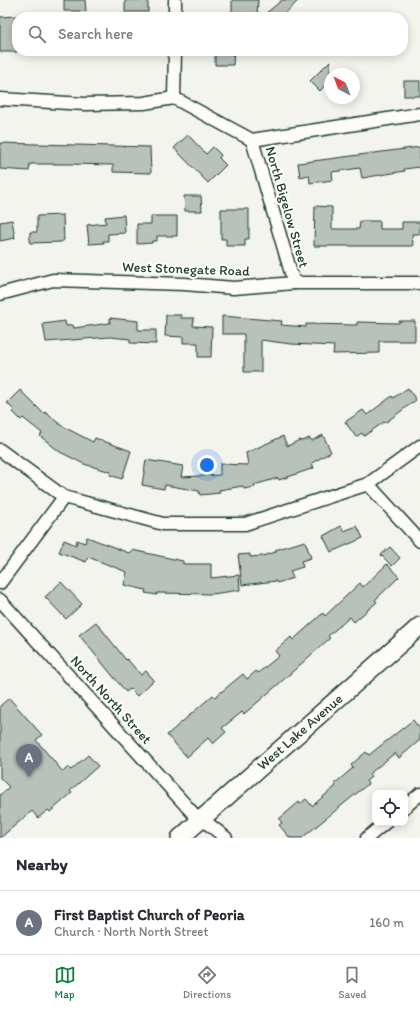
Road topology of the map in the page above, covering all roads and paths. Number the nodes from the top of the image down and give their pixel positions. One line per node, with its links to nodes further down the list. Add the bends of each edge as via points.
1 (175, 0): 2 (street)
2 (175, 12)
3 (175, 56): 4 (street)
4 (174, 98): 5 (street, via 137,104); 7 (street)
5 (0, 99)
6 (420, 114): 7 (street)
7 (252, 140): 8 (street, North Bigelow Street)
8 (294, 283): 9 (street, West Stonegate Road); 10 (street, West Stonegate Road, via 234,288 53,280)
9 (420, 283)
10 (0, 294)
11 (420, 446): 13 (street)
12 (0, 450): 14 (street)
13 (368, 484): 14 (street, via 245,524 163,524); 15 (street)
14 (64, 497): 16 (street)
15 (420, 541)
16 (0, 583)
17 (0, 600): 21 (street, North North Street)
18 (420, 626): 21 (street, West Lake Avenue)
19 (420, 794): 20 (street)
20 (408, 804)
21 (201, 820): 23 (street, West Lake Avenue); 24 (street, North North Street)
22 (381, 826): 25 (street)
23 (180, 838)
24 (226, 838)
25 (367, 838)

